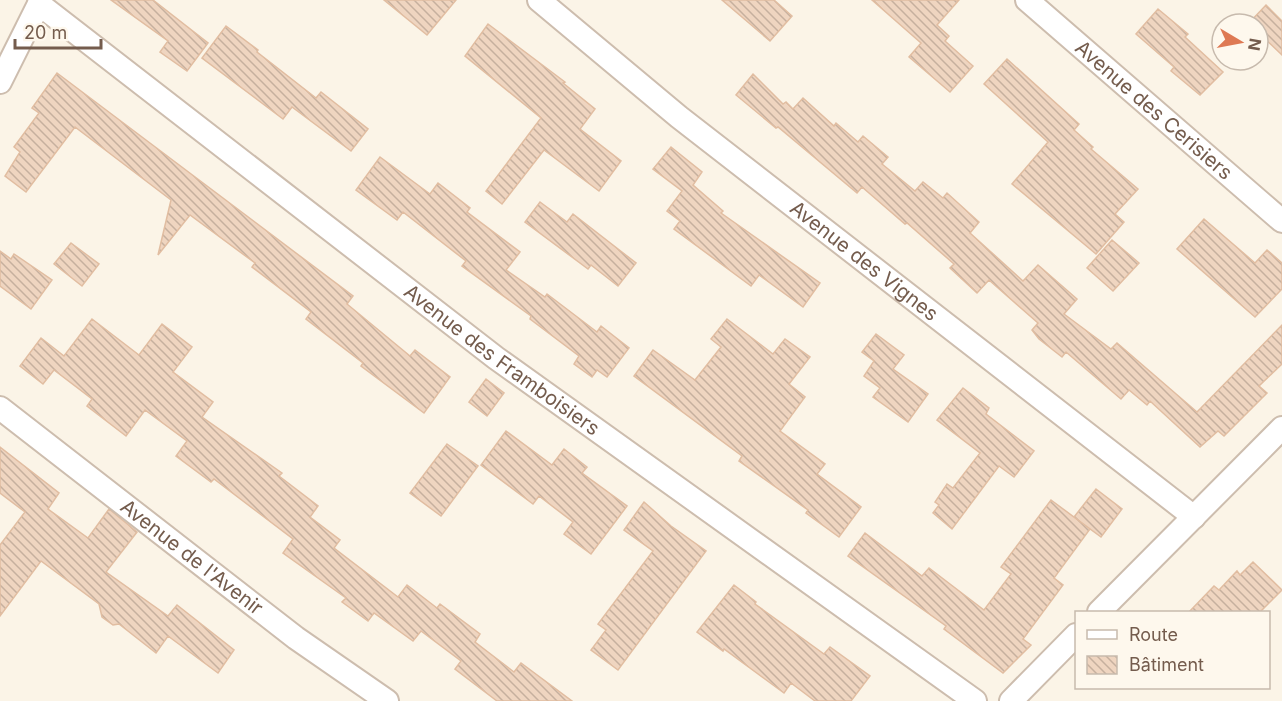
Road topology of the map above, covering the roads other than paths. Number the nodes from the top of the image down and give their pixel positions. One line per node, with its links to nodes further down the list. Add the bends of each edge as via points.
1 (539, 0): 8 (street, Avenue des Vignes, via 672,111)
2 (1027, 0): 5 (street, Avenue des Cerisiers)
3 (40, 2): 4 (street); 12 (street, Avenue des Framboisiers, via 496,358)
4 (0, 82)
5 (1282, 221)
6 (0, 408): 11 (street, Avenue de l'Avenir, via 296,638)
7 (1282, 428): 8 (street)
8 (1194, 517): 9 (street)
9 (1100, 611)
10 (1075, 637): 13 (street)
11 (387, 701)
12 (975, 701)
13 (1011, 701)

